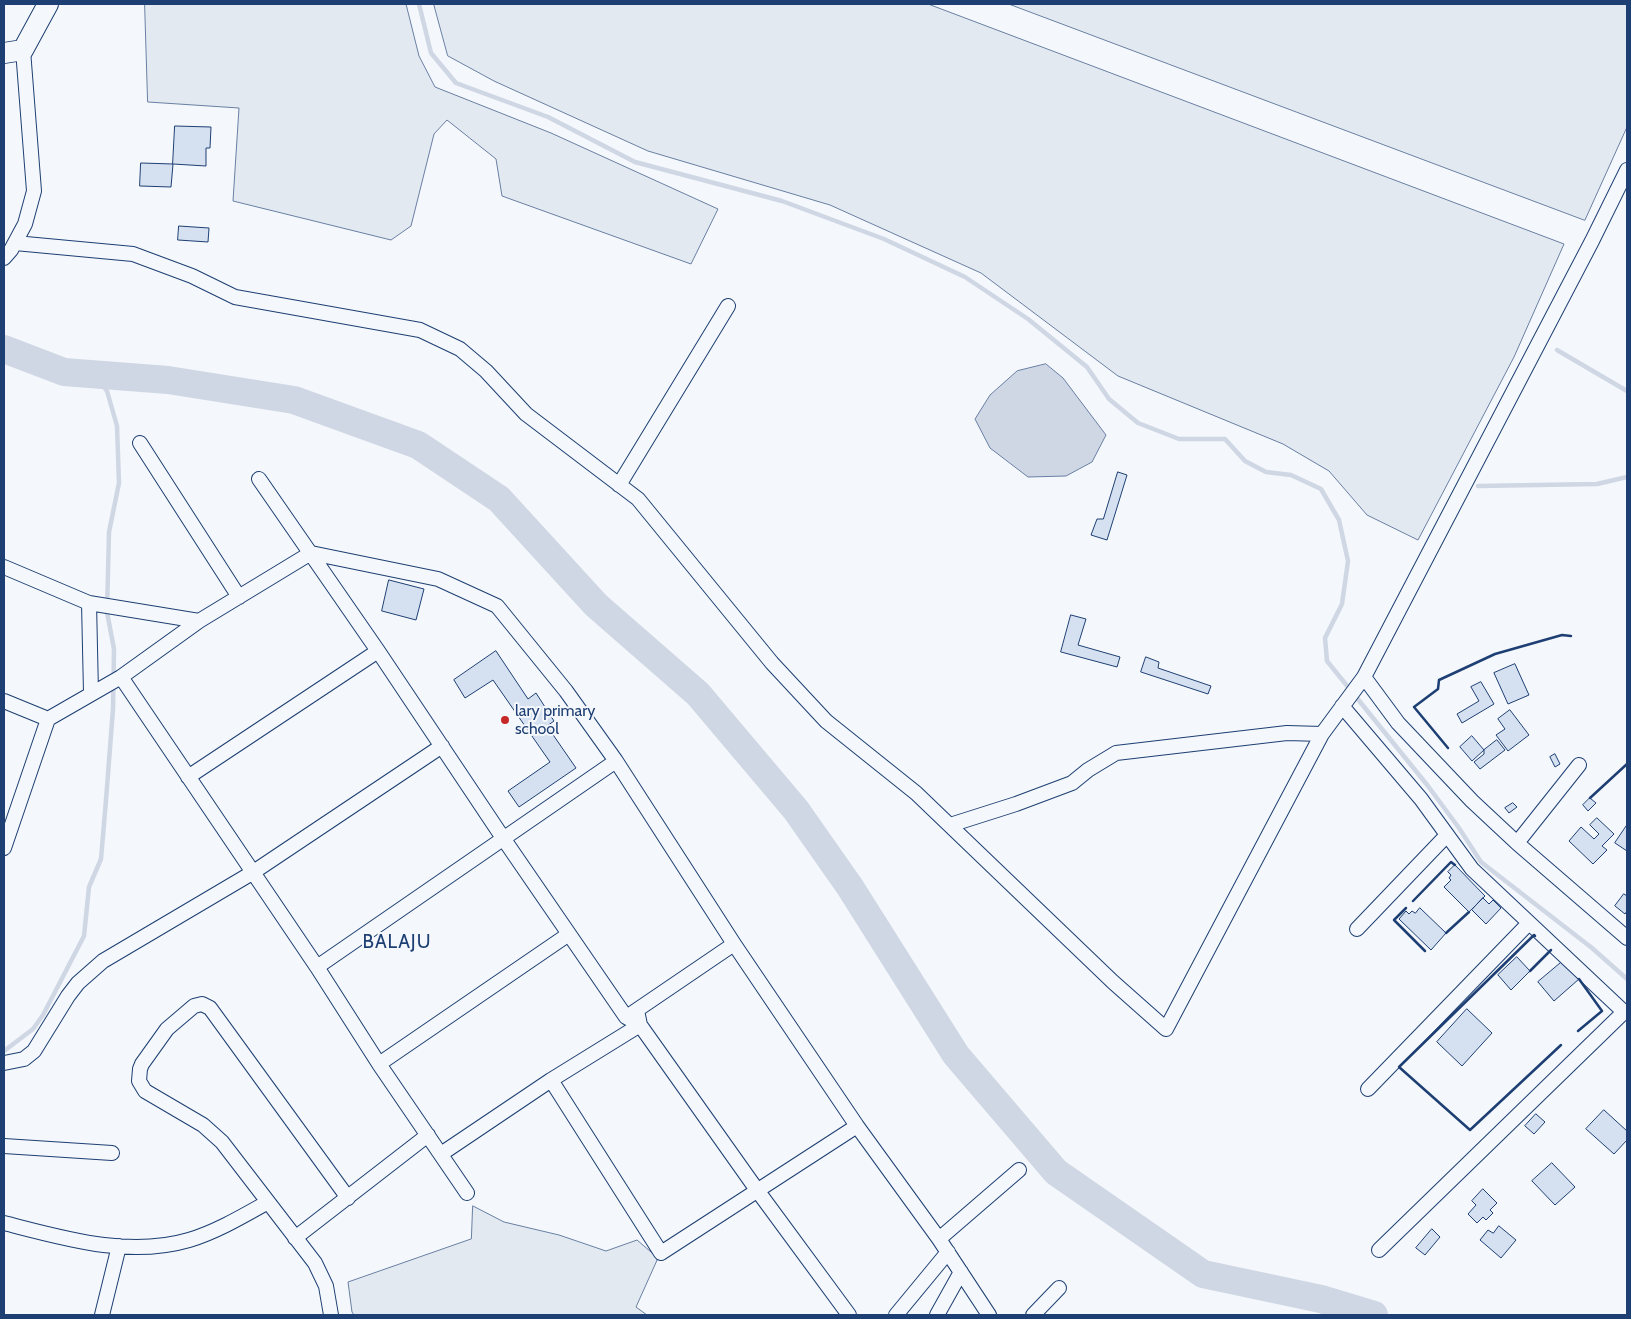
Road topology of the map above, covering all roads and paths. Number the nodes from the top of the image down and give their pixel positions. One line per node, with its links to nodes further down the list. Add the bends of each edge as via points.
1 (48, 4): 2 (street)
2 (13, 52): 4 (street, via 34,191 25,224)
3 (1627, 170): 17 (street)
4 (15, 243): 5 (street); 9 (street, via 133,254 192,276 235,297 420,330 460,349 526,414)
5 (4, 258)
6 (728, 306): 9 (street)
7 (140, 443): 12 (street)
8 (259, 479): 10 (street)
9 (619, 485): 27 (street, via 638,499 772,663 826,721 916,793)
10 (311, 553): 12 (street); 15 (street); 24 (street, via 438,579 497,606 566,691)
11 (4, 567): 13 (street)
12 (239, 597): 14 (street)
13 (89, 603): 14 (street); 18 (street)
14 (199, 621): 16 (street)
15 (378, 651): 23 (street); 26 (street)
16 (121, 677): 18 (street); 26 (street)
17 (1361, 680): 20 (street); 31 (street, via 1472,801)
18 (91, 694): 21 (street)
19 (4, 701): 21 (street)
20 (1345, 702): 22 (street); 28 (street)
21 (48, 718): 30 (street)
22 (1322, 734): 27 (street, via 1286,732 1116,753 1072,783); 27 (street, via 1166,1029)
23 (442, 746): 29 (street); 32 (street)
24 (616, 761): 29 (street); 37 (street)
25 (1579, 765): 31 (street)
26 (188, 777): 32 (street)
27 (950, 825)
28 (1447, 835): 33 (street, via 1472,869); 34 (street)
29 (503, 838): 35 (street); 38 (street)
30 (5, 839)
31 (1517, 844): 36 (street)
32 (252, 873): 38 (street); 41 (street, via 103,961 68,996 34,1051 24,1059)
33 (1529, 923): 44 (street); 59 (street, via 1624,1012)
34 (1357, 929)
35 (569, 934): 39 (street); 42 (street)
36 (1627, 938)
37 (734, 944): 39 (street); 45 (street)
38 (317, 967): 42 (street)
39 (632, 1013): 40 (street)
40 (640, 1025): 43 (street); 51 (street)
41 (4, 1063)
42 (379, 1064): 46 (street)
43 (550, 1080): 49 (street); 51 (street, via 661,1254)
44 (1368, 1088)
45 (857, 1126): 51 (street); 57 (street)
46 (428, 1135): 49 (street); 53 (street)
47 (4, 1146): 48 (street)
48 (112, 1153)
49 (441, 1154): 52 (street)
50 (1019, 1170): 57 (street)
51 (757, 1190): 65 (street)
52 (467, 1193)
53 (348, 1198): 54 (street, via 210,1008 202,1004 194,1006 166,1029 140,1069 139,1081 145,1091 213,1133); 56 (street)
54 (268, 1202): 56 (street); 58 (street, via 190,1240 152,1247)
55 (4, 1223): 58 (street, via 65,1238)
56 (295, 1238): 64 (street, via 321,1274 328,1292)
57 (940, 1239): 60 (street)
58 (119, 1246): 63 (street)
59 (1379, 1250)
60 (948, 1252): 61 (street); 66 (street)
61 (961, 1272): 67 (street); 68 (street)
62 (1059, 1288): 69 (street)
63 (102, 1315)
64 (331, 1315)
65 (849, 1315)
66 (896, 1315)
67 (937, 1315)
68 (989, 1315)
69 (1033, 1315)

